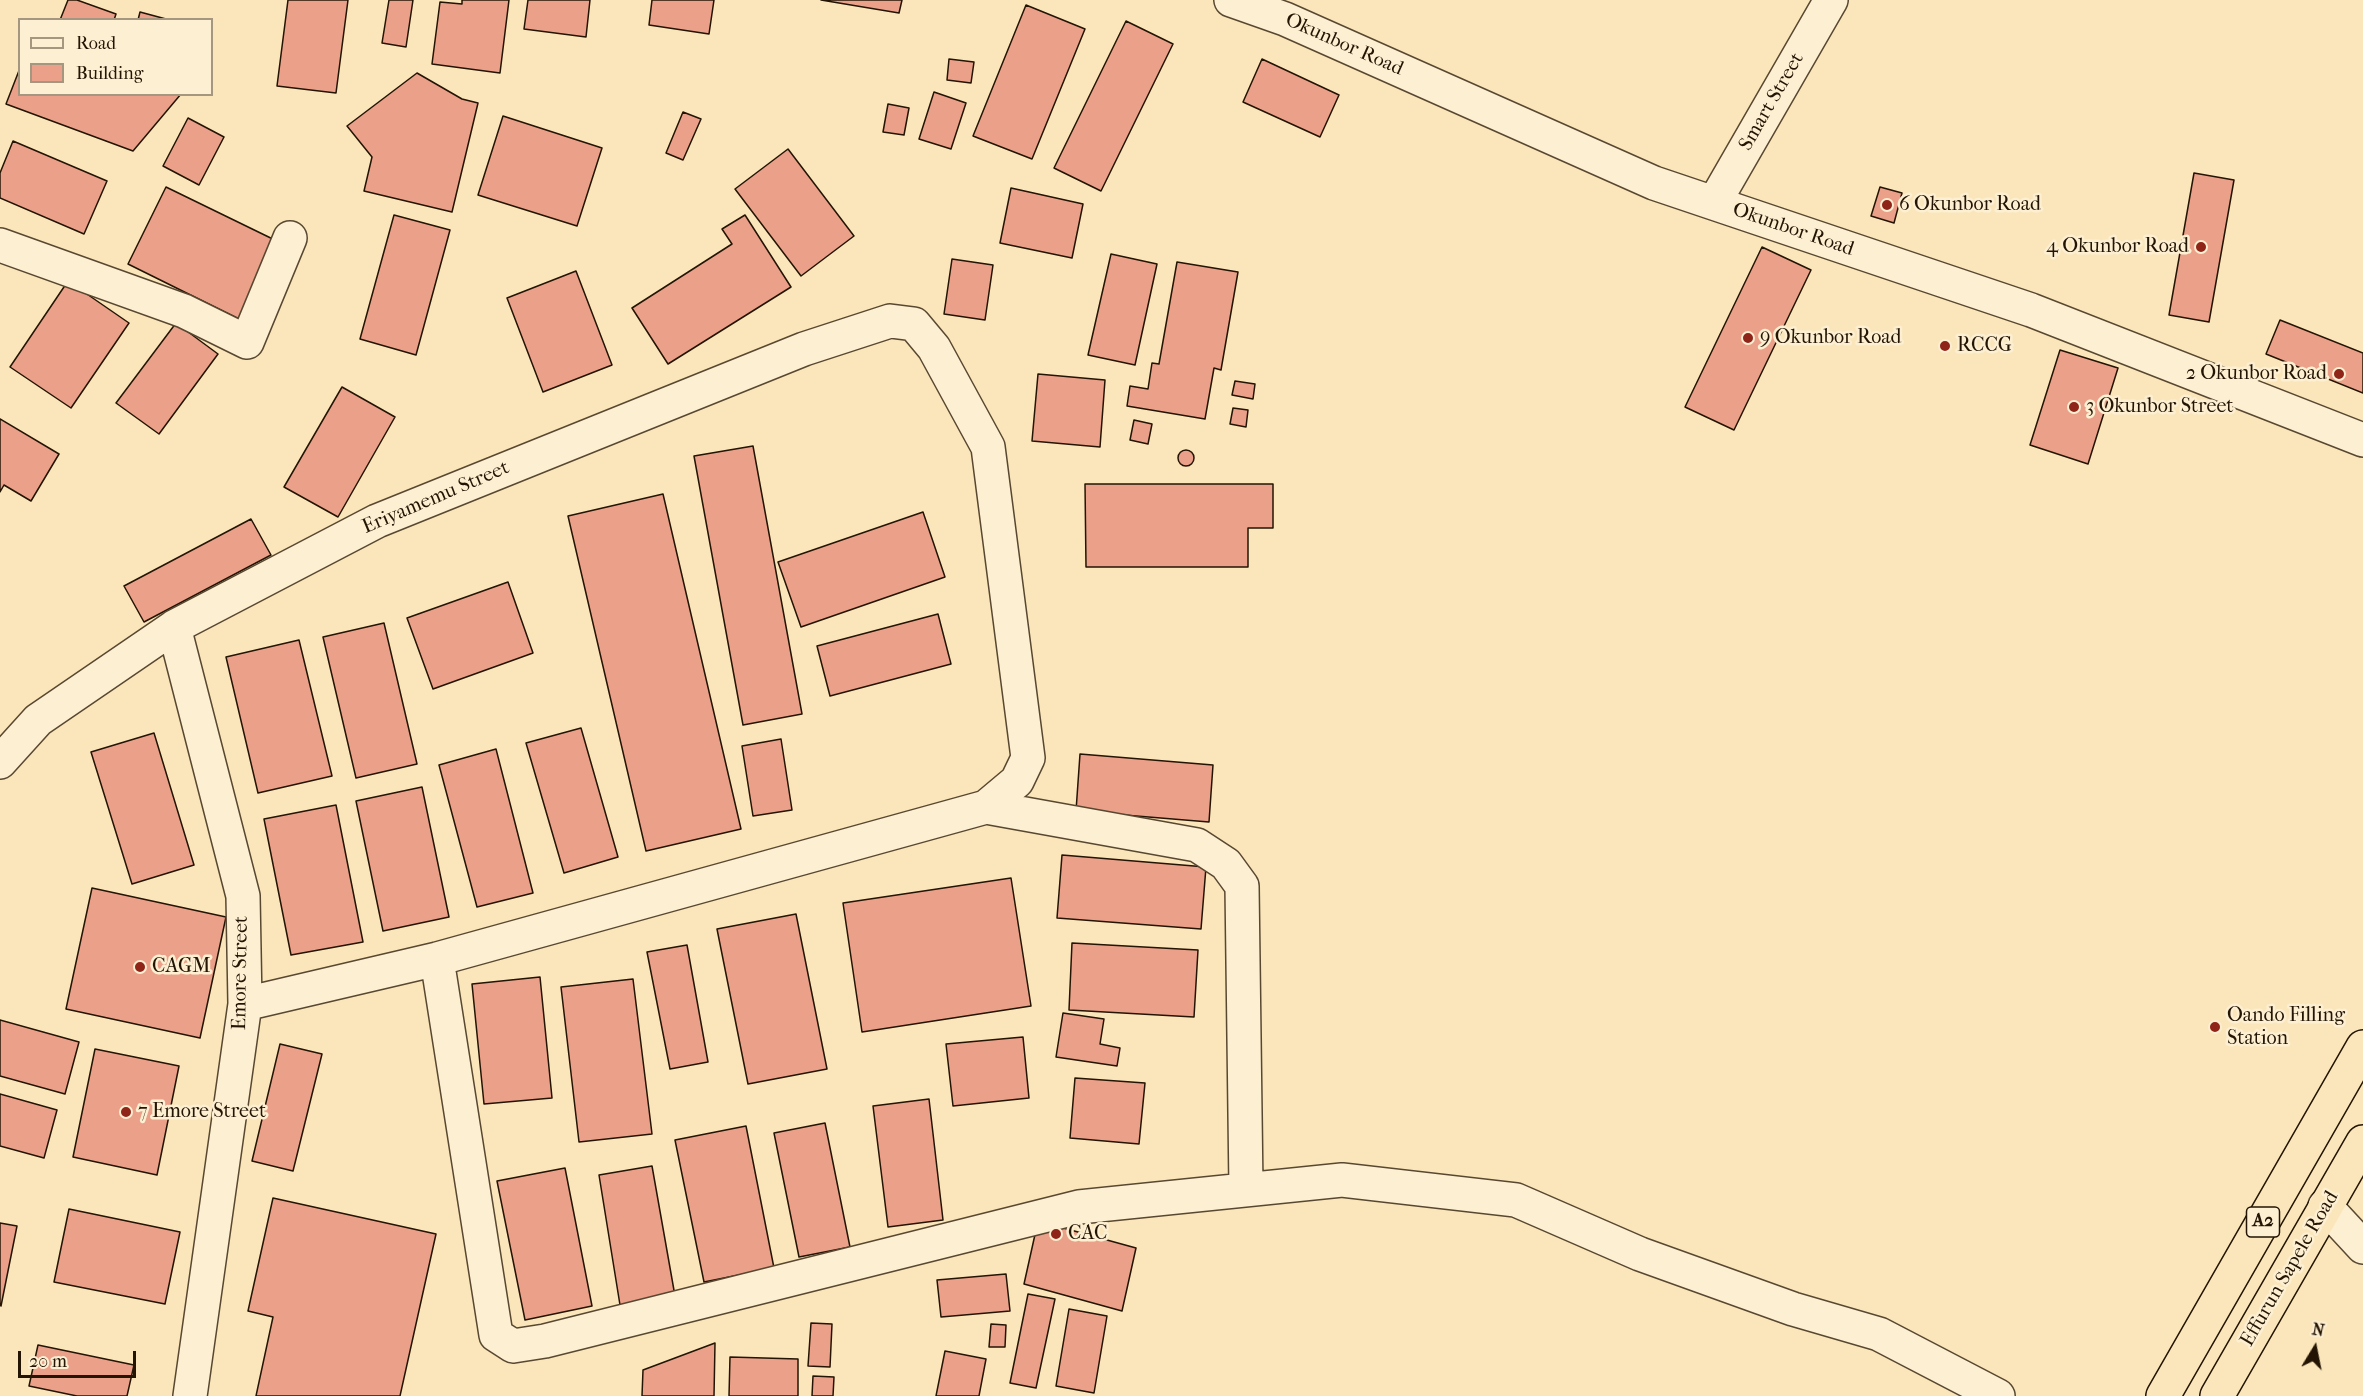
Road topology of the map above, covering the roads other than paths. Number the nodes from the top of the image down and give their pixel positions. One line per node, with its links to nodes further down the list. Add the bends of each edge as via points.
1 (1231, 0): 3 (street, Okunbor Road, via 1285,19 1654,183)
2 (1831, 0): 3 (street, Smart Street)
3 (1714, 203): 6 (street, Okunbor Road, via 2031,310)
4 (290, 238): 5 (street, via 247,342 184,311)
5 (0, 245)
6 (2363, 440)
7 (174, 627): 8 (street, Eriyamemu Street, via 38,720); 9 (street, Eriyamemu Street, via 376,521 804,349 890,321 914,324 934,348 988,447 1028,758 1017,781); 11 (street, Emore Street, via 243,896)
8 (0, 762)
9 (986, 807): 10 (street); 14 (street, via 1197,845 1226,864 1242,886)
10 (437, 959): 11 (street); 14 (street, via 496,1335 513,1346 1079,1207)
11 (245, 1004): 17 (street, Emore Street)
12 (2363, 1047): 19 (highway, A2)
13 (2363, 1142): 15 (highway, Effurun Sapele Road / A2)
14 (1246, 1190): 18 (street, via 1342,1180 1516,1200 1640,1254 1793,1309 1879,1334)
15 (2325, 1206): 16 (street); 20 (highway, Effurun Sapele Road / A2)
16 (2363, 1247)
17 (190, 1396)
18 (1998, 1396)
19 (2163, 1396)
20 (2217, 1396)

